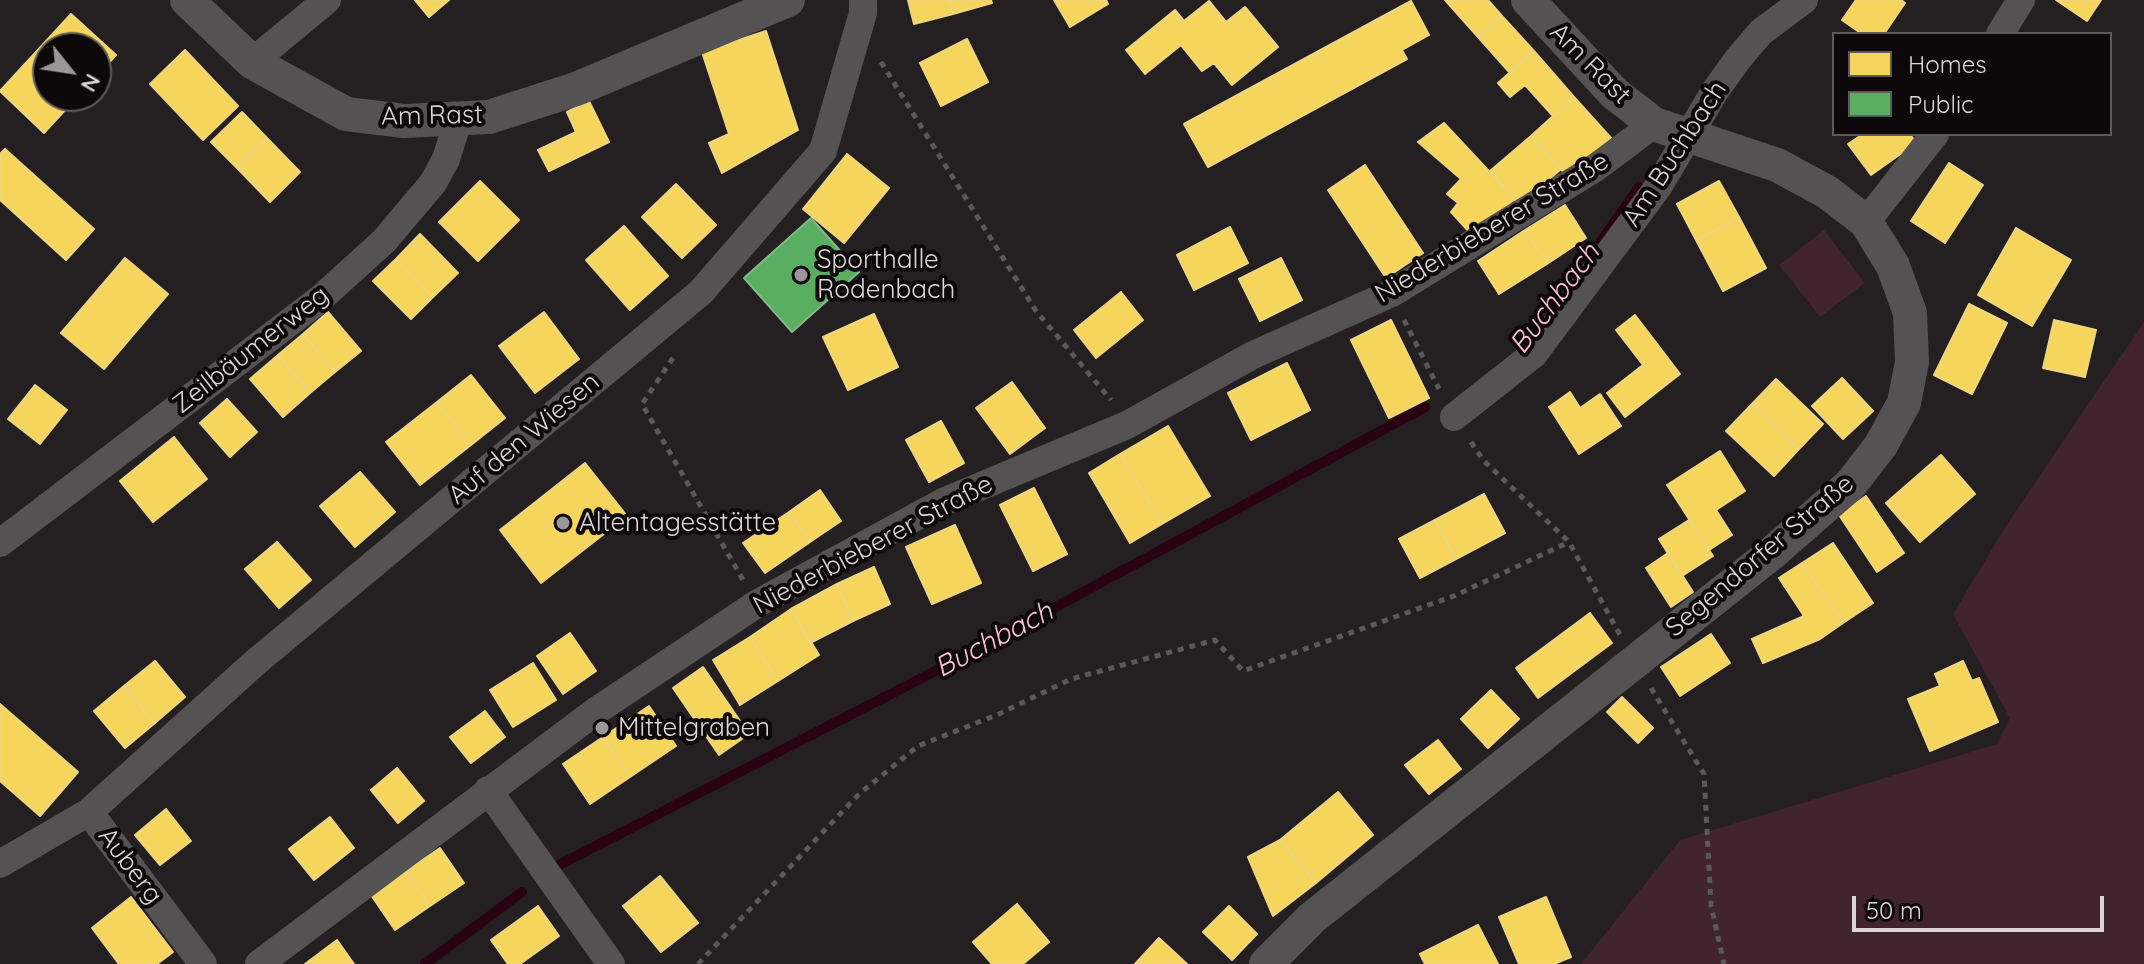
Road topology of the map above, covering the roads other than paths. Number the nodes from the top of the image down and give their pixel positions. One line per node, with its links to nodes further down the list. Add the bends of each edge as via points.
1 (187, 0): 9 (street, Am Rast)
2 (327, 0): 9 (street)
3 (788, 0): 10 (street, Am Rast, via 576,89 489,117)
4 (863, 0): 18 (street, Auf den Wiesen, via 823,151 701,292 257,661)
5 (1528, 0): 11 (street, Am Rast, via 1614,93)
6 (1804, 0): 13 (street, Am Buchbach, via 1761,32 1738,59)
7 (2021, 0): 8 (street)
8 (2001, 32)
9 (252, 62): 10 (street, Am Rast, via 346,114)
10 (458, 121): 16 (street, Zeilbäumerweg, via 433,183 384,241 320,299)
11 (1654, 124): 13 (street, Segendorfer Straße); 17 (street, Niederbieberer Straße, via 1595,168 1392,293 1253,355 1127,425 943,502 758,603)
12 (1933, 136): 14 (street)
13 (1690, 138): 14 (street, Segendorfer Straße, via 1777,165 1827,192); 15 (street, Am Buchbach, via 1534,354)
14 (1866, 222): 23 (street, Segendorfer Straße, via 1893,266 1910,313 1912,362 1904,403 1851,484 1772,553 1312,918)
15 (1454, 417)
16 (0, 543)
17 (488, 790): 21 (street, Niederbieberer Straße); 22 (street)
18 (89, 812): 19 (street, Auberg); 20 (street, Auberg)
19 (0, 864)
20 (203, 964)
21 (259, 964)
22 (611, 964)
23 (1266, 964)

